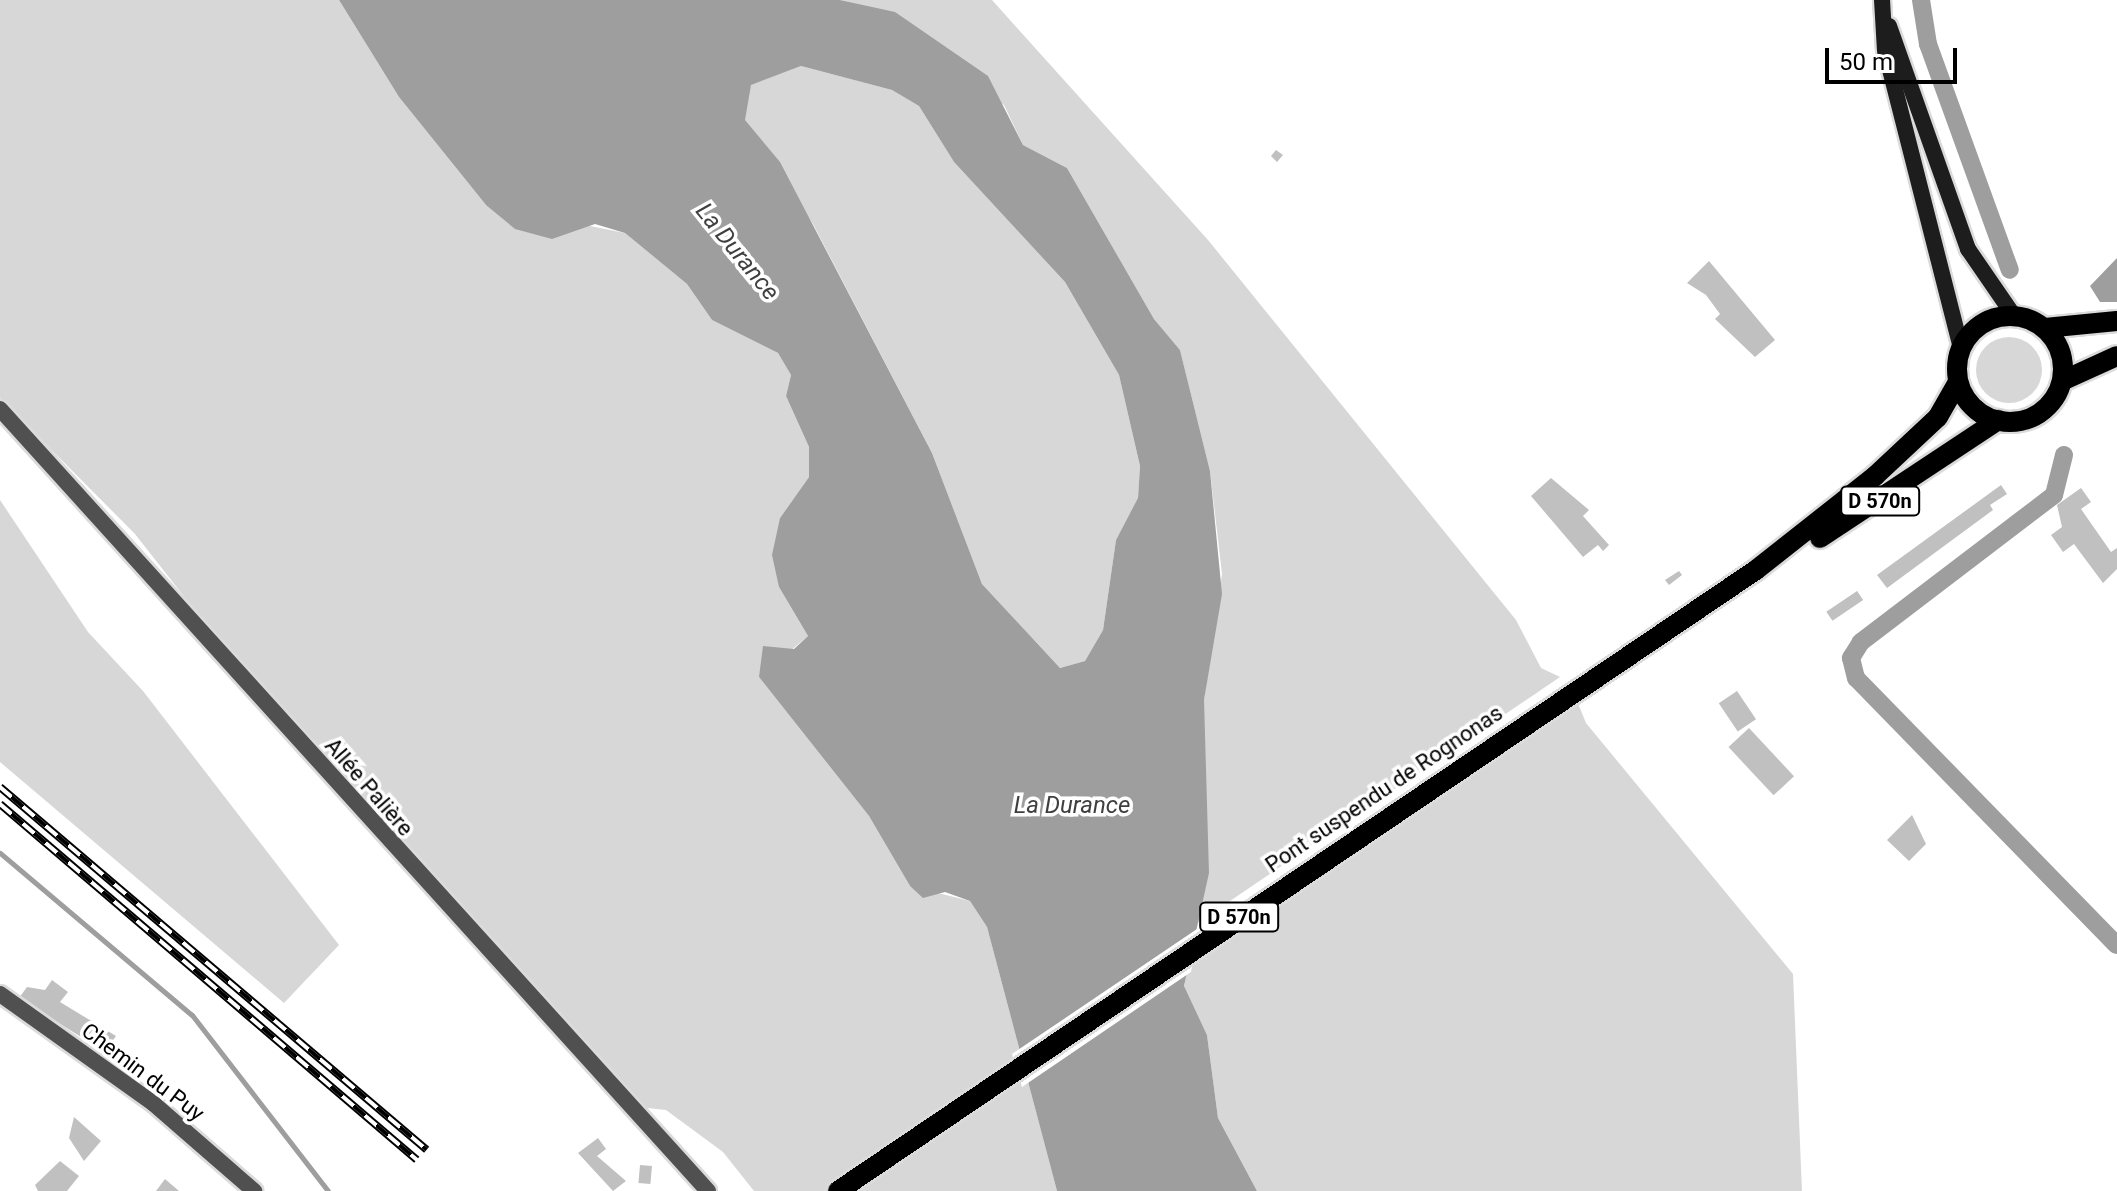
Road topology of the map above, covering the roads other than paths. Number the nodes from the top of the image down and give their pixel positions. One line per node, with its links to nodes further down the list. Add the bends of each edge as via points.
1 (1882, 4): 2 (main road, via 1968,249); 5 (main road, via 1885,50)
2 (2014, 316): 4 (main road); 5 (main road, via 1982,323)
3 (2117, 321): 4 (main road)
4 (2045, 328): 7 (main road, via 2063,362)
5 (1961, 348): 8 (main road)
6 (2117, 356): 7 (main road)
7 (2062, 381): 10 (main road, via 2031,418)
8 (1958, 382): 10 (main road, via 1973,407); 11 (main road, D 570n, via 1938,417 1875,476)
9 (0, 409): 14 (street, Allée Palière)
10 (1998, 420): 11 (main road, D 570n, via 1828,534)
11 (1756, 570): 15 (main road, Pont suspendu de Rognonas / D 570n)
12 (0, 994): 13 (street, Chemin du Puy, via 154,1104)
13 (254, 1191)
14 (708, 1191)
15 (838, 1191)

